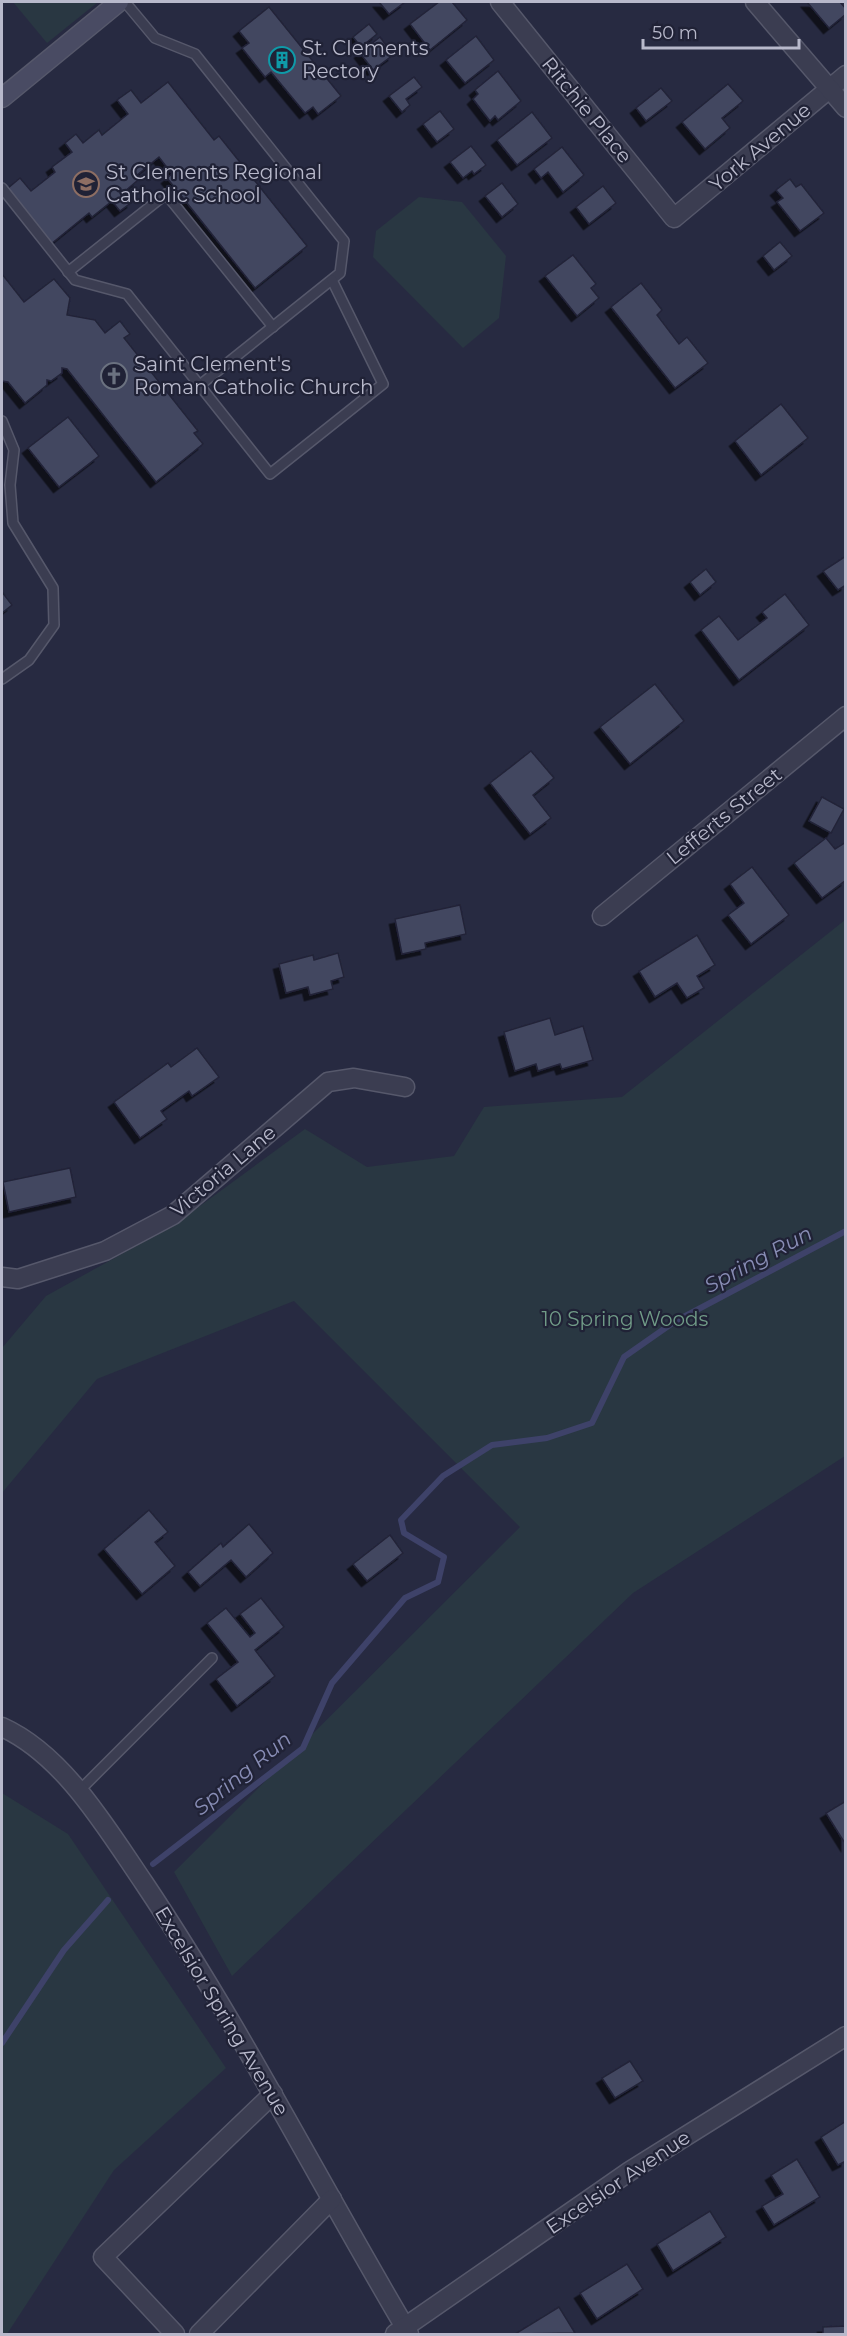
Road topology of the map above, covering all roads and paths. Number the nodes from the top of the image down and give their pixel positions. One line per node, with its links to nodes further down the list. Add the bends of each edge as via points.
1 (119, 2): 7 (main road)
2 (125, 2): 12 (lane, via 155,38 195,54 344,241 340,273)
3 (500, 2): 10 (street, Ritchie Place)
4 (755, 2): 6 (street)
5 (846, 75): 6 (street, York Avenue)
6 (830, 88): 8 (street); 10 (street, York Avenue)
7 (2, 98)
8 (846, 108)
9 (2, 188): 11 (lane)
10 (674, 218)
11 (68, 272): 13 (lane, via 166,194); 14 (lane, via 75,280 127,294)
12 (332, 280): 13 (lane); 14 (lane, via 383,384 270,474)
13 (273, 327): 14 (lane)
14 (200, 385)
15 (2, 421): 16 (lane, via 14,450 10,484 13,523 53,588 54,625 29,660)
16 (2, 679)
17 (846, 716): 18 (street, Lefferts Street)
18 (602, 916)
19 (405, 1087): 20 (street, Victoria Lane, via 354,1078 328,1082 173,1215 105,1251 18,1279)
20 (2, 1277)
21 (212, 1658): 23 (lane)
22 (2, 1727): 23 (street, Excelsior Spring Avenue, via 44,1754)
23 (78, 1792): 25 (street, Excelsior Spring Avenue, via 93,1808 213,1989)
24 (846, 2036): 27 (street, Excelsior Avenue, via 630,2171)
25 (273, 2094): 26 (street, Excelsior Spring Avenue); 28 (street, via 103,2257)
26 (332, 2199): 27 (street, Excelsior Spring Avenue); 29 (street)
27 (403, 2332)
28 (175, 2334)
29 (199, 2334)

